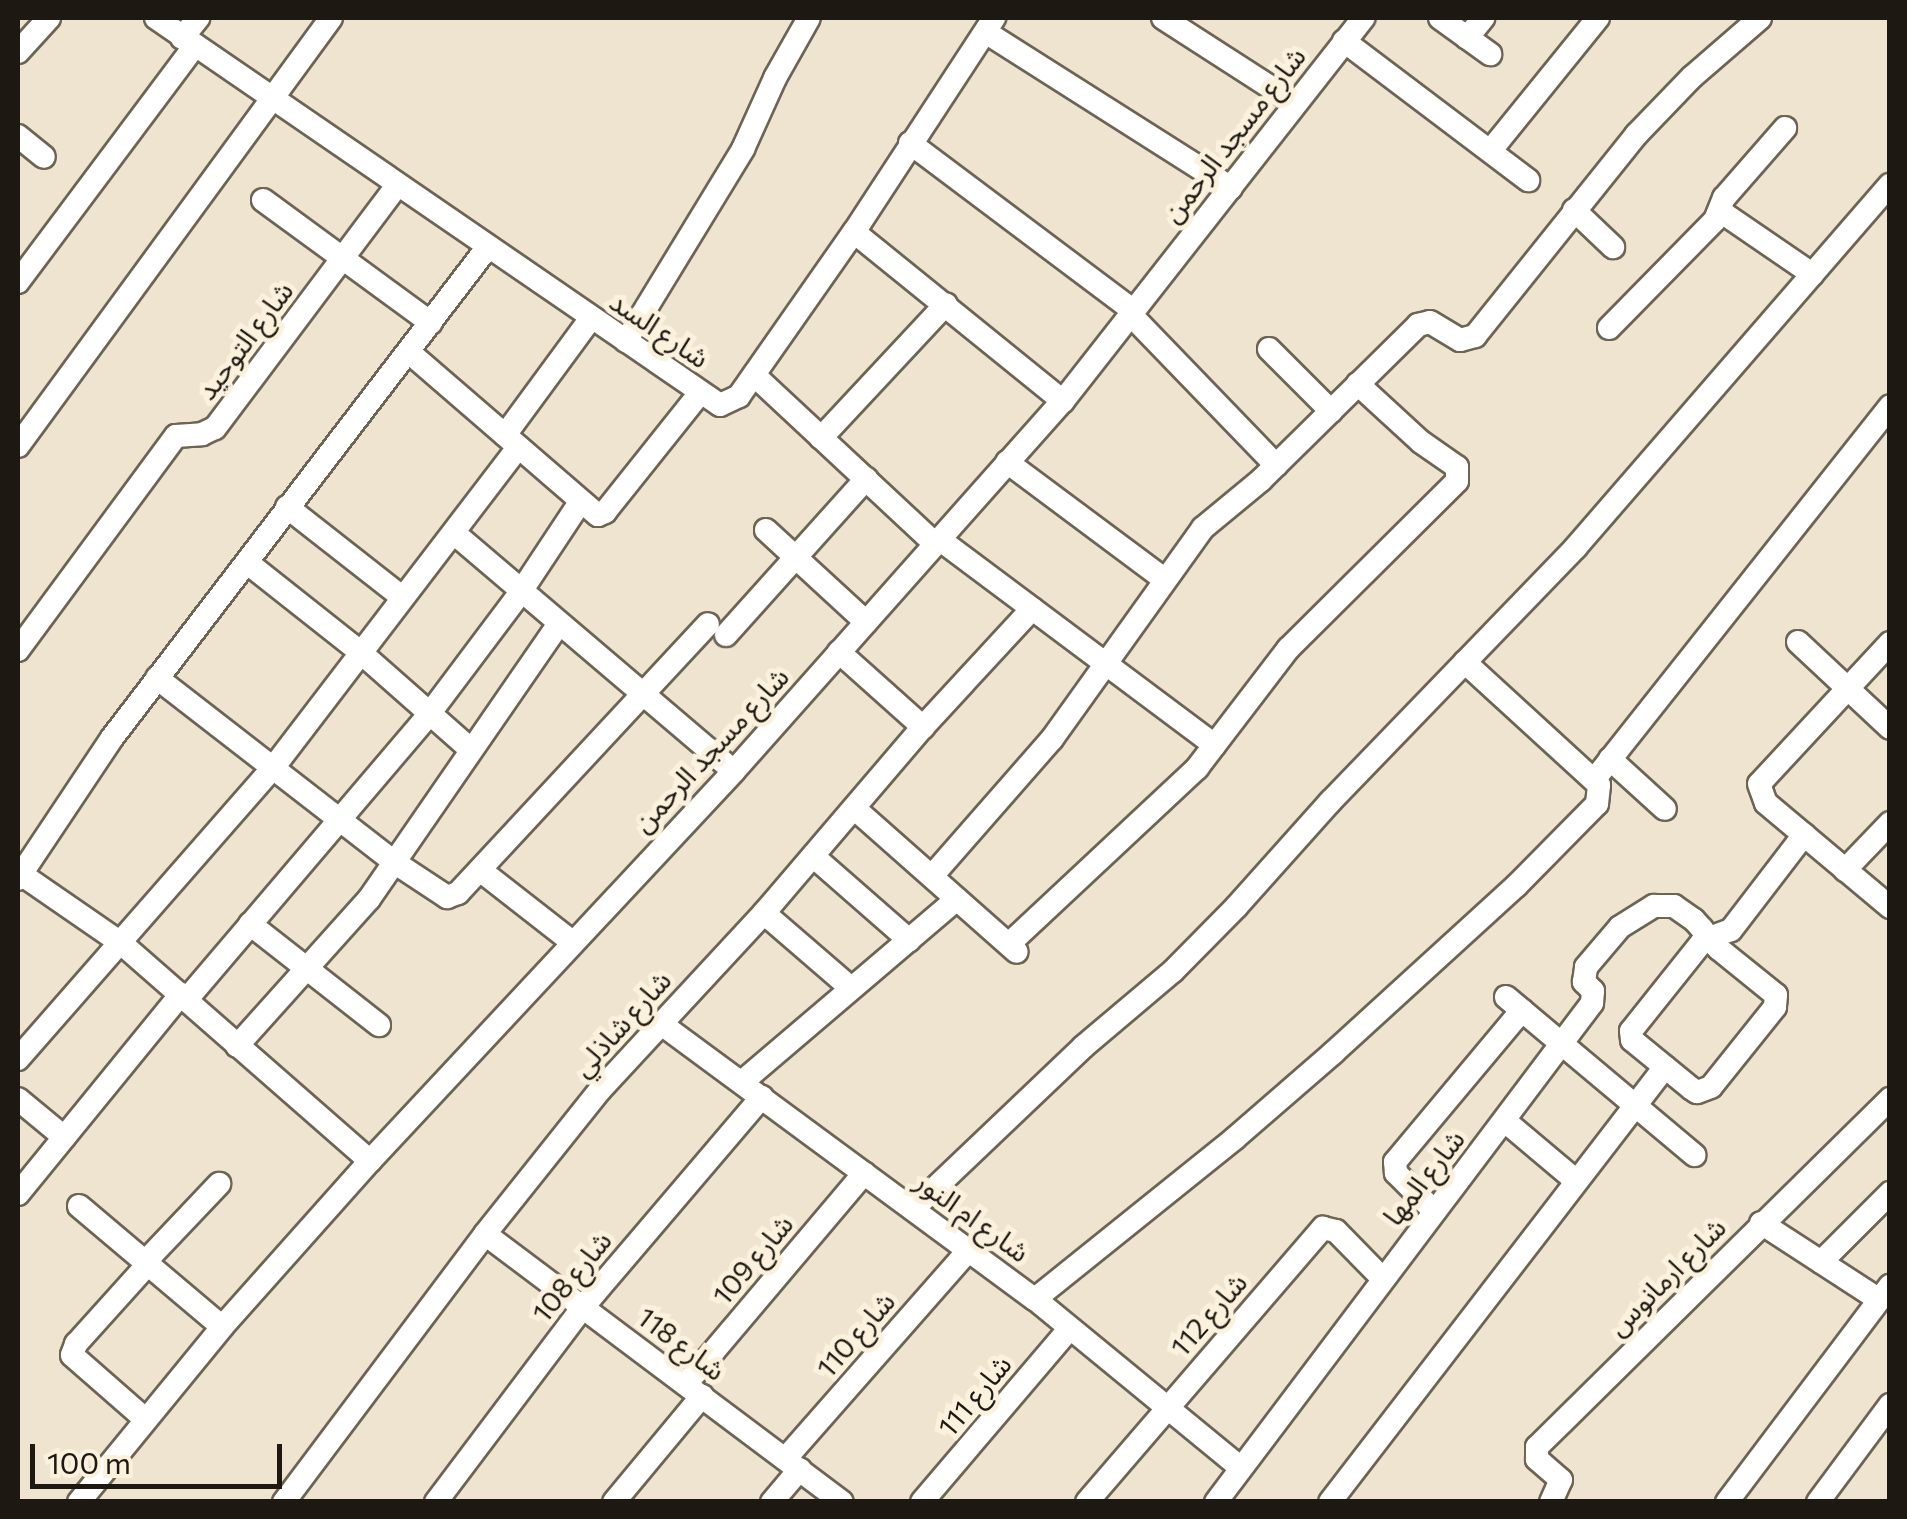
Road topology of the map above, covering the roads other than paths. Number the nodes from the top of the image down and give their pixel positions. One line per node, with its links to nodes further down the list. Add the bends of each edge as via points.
1 (49, 18): 16 (street)
2 (156, 18): 15 (street, شارع السد)
3 (198, 18): 15 (street)
4 (331, 18): 18 (street)
5 (810, 18): 43 (street, via 743,149)
6 (1162, 18): 19 (street)
7 (1363, 18): 14 (street, شارع مسجد الرحمن)
8 (1440, 18): 13 (street)
9 (1483, 18): 13 (street)
10 (1598, 18): 23 (street)
11 (1760, 18): 30 (street, via 1662,107)
12 (990, 25): 22 (street, شارع السد); 28 (street)
13 (1467, 38): 17 (street)
14 (1344, 41): 19 (street, شارع مسجد الرحمن); 23 (street)
15 (188, 43): 18 (street, شارع السد); 37 (street)
16 (18, 52)
17 (1490, 54)
18 (271, 99): 27 (street, شارع السد); 54 (street)
19 (1295, 103): 28 (street, شارع مسجد الرحمن)
20 (1786, 128): 31 (street)
21 (18, 136): 24 (street)
22 (910, 143): 32 (street, شارع السد); 39 (street)
23 (1492, 150): 25 (street)
24 (44, 157)
25 (1528, 180)
26 (1890, 185): 36 (street)
27 (397, 186): 34 (street, شارع السد); 35 (street, شارع التوحيد)
28 (1231, 188): 39 (street, شارع مسجد الرحمن)
29 (263, 200): 35 (street)
30 (1574, 210): 33 (street); 47 (street, via 1475,336 1460,340 1430,322 1418,324)
31 (1720, 210): 36 (street); 42 (street)
32 (854, 232): 38 (street); 46 (street, شارع السد)
33 (1614, 247)
34 (486, 248): 40 (street, شارع السد); 41 (street)
35 (342, 262): 41 (street); 73 (street, شارع التوحيد, via 215,428 176,436)
36 (1812, 274): 76 (street, via 1599,522)
37 (18, 282)
38 (946, 304): 49 (street); 52 (street)
39 (1132, 313): 49 (street, شارع مسجد الرحمن); 56 (street)
40 (591, 318): 43 (street, شارع السد); 53 (street)
41 (431, 324): 45 (street)
42 (1609, 328)
43 (626, 341): 48 (street, شارع السد)
44 (1270, 349): 51 (street)
45 (410, 353): 53 (street); 59 (street)
46 (754, 375): 48 (street, شارع السد, via 727,404); 52 (street)
47 (1358, 384): 51 (street); 84 (street, via 1449,460 1459,477 1288,649)
48 (700, 393): 58 (street, via 605,512)
49 (1063, 401): 55 (street, شارع مسجد الرحمن)
50 (1890, 406): 86 (street)
51 (1331, 411): 56 (street)
52 (821, 438): 57 (street)
53 (511, 441): 58 (street); 61 (street)
54 (18, 446)
55 (1008, 462): 62 (street, شارع مسجد الرحمن); 65 (street)
56 (1276, 465): 65 (street, via 1203,528)
57 (866, 479): 62 (street); 63 (street)
58 (580, 501): 66 (street)
59 (287, 507): 64 (street); 67 (street)
60 (766, 530): 63 (street)
61 (454, 533): 66 (street); 67 (street)
62 (937, 542): 68 (street); 69 (street, شارع مسجد الرحمن)
63 (796, 557): 69 (street); 80 (street)
64 (249, 564): 74 (street); 78 (street)
65 (1164, 579): 77 (street)
66 (520, 593): 70 (street); 81 (street)
67 (403, 598): 74 (street)
68 (1032, 609): 77 (street); 82 (street, شارع شاذلي)
69 (866, 622): 75 (street, شارع مسجد الرحمن)
70 (558, 624): 80 (street); 85 (street)
71 (1798, 642): 79 (street)
72 (1890, 643): 79 (street)
73 (18, 650)
74 (359, 651): 81 (street); 87 (street)
75 (838, 652): 82 (street); 88 (street, شارع مسجد الرحمن)
76 (1465, 662): 89 (street); 133 (street, via 1173,971)
77 (1106, 664): 84 (street); 100 (street, via 1052,738)
78 (158, 678): 87 (street); 99 (street)
79 (1846, 686): 83 (street); 94 (street, via 1759,784 1766,803)
80 (642, 694): 88 (street); 97 (street)
81 (430, 713): 85 (street); 92 (street)
82 (923, 727): 90 (street, شارع شاذلي)
83 (1890, 728)
84 (1214, 745): 101 (street, via 1013,948)
85 (470, 749): 96 (street)
86 (1610, 759): 89 (street); 91 (street)
87 (273, 768): 92 (street); 108 (street)
88 (734, 771): 107 (street, شارع مسجد الرحمن)
89 (1594, 780): 142 (street, via 1602,791 1597,804 1451,947 1235,1138)
90 (854, 808): 95 (street, شارع شاذلي); 100 (street)
91 (1665, 809)
92 (338, 818): 96 (street); 104 (street)
93 (1890, 823): 98 (street)
94 (1804, 835): 98 (street); 105 (street, via 1731,930)
95 (813, 856): 103 (street, شارع شاذلي); 106 (street)
96 (394, 862): 97 (street, via 446,897 458,894); 109 (street)
97 (480, 870): 107 (street)
98 (1845, 870): 102 (street)
99 (19, 875): 108 (street)
100 (932, 876): 101 (street)
101 (957, 898): 106 (street)
102 (1890, 907)
103 (764, 913): 110 (street); 112 (street, شارع شاذلي)
104 (250, 924): 109 (street); 111 (street)
105 (1709, 938): 114 (street, شارع المها, via 1674,906 1620,927 1586,968 1584,982 1595,998); 117 (street, via 1632,1031 1632,1040); 117 (street, via 1776,995 1776,1007 1705,1091)
106 (909, 940): 110 (street)
107 (572, 942): 126 (street, شارع مسجد الرحمن)
108 (121, 943): 111 (street); 116 (street)
109 (305, 967): 113 (street); 115 (street)
110 (852, 988): 118 (street)
111 (184, 996): 115 (street); 124 (street)
112 (660, 1022): 118 (street, شارع ام النور); 136 (street, شارع شاذلي)
113 (379, 1026)
114 (1562, 1044): 122 (street); 123 (street, شارع المها); 134 (street, via 1514,1004 1395,1162 1396,1173)
115 (238, 1046): 126 (street)
116 (18, 1059)
117 (1665, 1067): 122 (street)
118 (742, 1082): 119 (street, شارع ام النور)
119 (762, 1097): 127 (street, شارع ام النور); 143 (street, شارع 108)
120 (1890, 1098): 135 (street, شارع ارمانوس)
121 (18, 1099): 124 (street)
122 (1635, 1105): 125 (street); 128 (street)
123 (1505, 1121): 128 (street); 134 (street, شارع المها)
124 (64, 1137): 131 (street)
125 (1694, 1155)
126 (370, 1161): 144 (street, شارع مسجد الرحمن)
127 (864, 1173): 133 (street, شارع ام النور); 146 (street, شارع 109)
128 (1575, 1180): 161 (street)
129 (219, 1184): 139 (street)
130 (1890, 1193): 138 (street)
131 (18, 1194)
132 (79, 1206): 139 (street)
133 (913, 1210): 137 (street, شارع ام النور)
134 (1434, 1211): 140 (street, شارع المها)
135 (1761, 1223): 138 (street); 162 (street, شارع ارمانوس, via 1535,1451 1561,1480)
136 (485, 1234): 143 (street, شارع 118); 152 (street, شارع شاذلي)
137 (968, 1250): 142 (street, شارع ام النور); 150 (street, شارع 110)
138 (1822, 1262): 141 (street)
139 (146, 1263): 144 (street); 149 (street, via 72,1356)
140 (1382, 1278): 148 (street, شارع 112, via 1336,1230 1323,1228); 151 (street, شارع المها)
141 (1884, 1292): 163 (street)
142 (1035, 1299): 145 (street, شارع ام النور)
143 (583, 1307): 146 (street, شارع 118); 154 (street, شارع 108)
144 (222, 1327): 149 (street, شارع مسجد الرحمن)
145 (1070, 1328): 148 (street, شارع ام النور); 158 (street, شارع 111)
146 (694, 1390): 150 (street, شارع 118); 155 (street, شارع 109)
147 (1890, 1404): 164 (street)
148 (1166, 1408): 151 (street, شارع ام النور); 159 (street, شارع 112)
149 (145, 1419): 153 (street, شارع مسجد الرحمن)
150 (793, 1463): 156 (street, شارع 110); 157 (street, شارع 118)
151 (1241, 1468): 160 (street, شارع المها)
152 (286, 1501)
153 (79, 1502)
154 (436, 1502)
155 (614, 1502)
156 (772, 1502)
157 (842, 1502)
158 (922, 1502)
159 (1087, 1502)
160 (1216, 1502)
161 (1330, 1502)
162 (1550, 1502)
163 (1727, 1502)
164 (1818, 1502)

